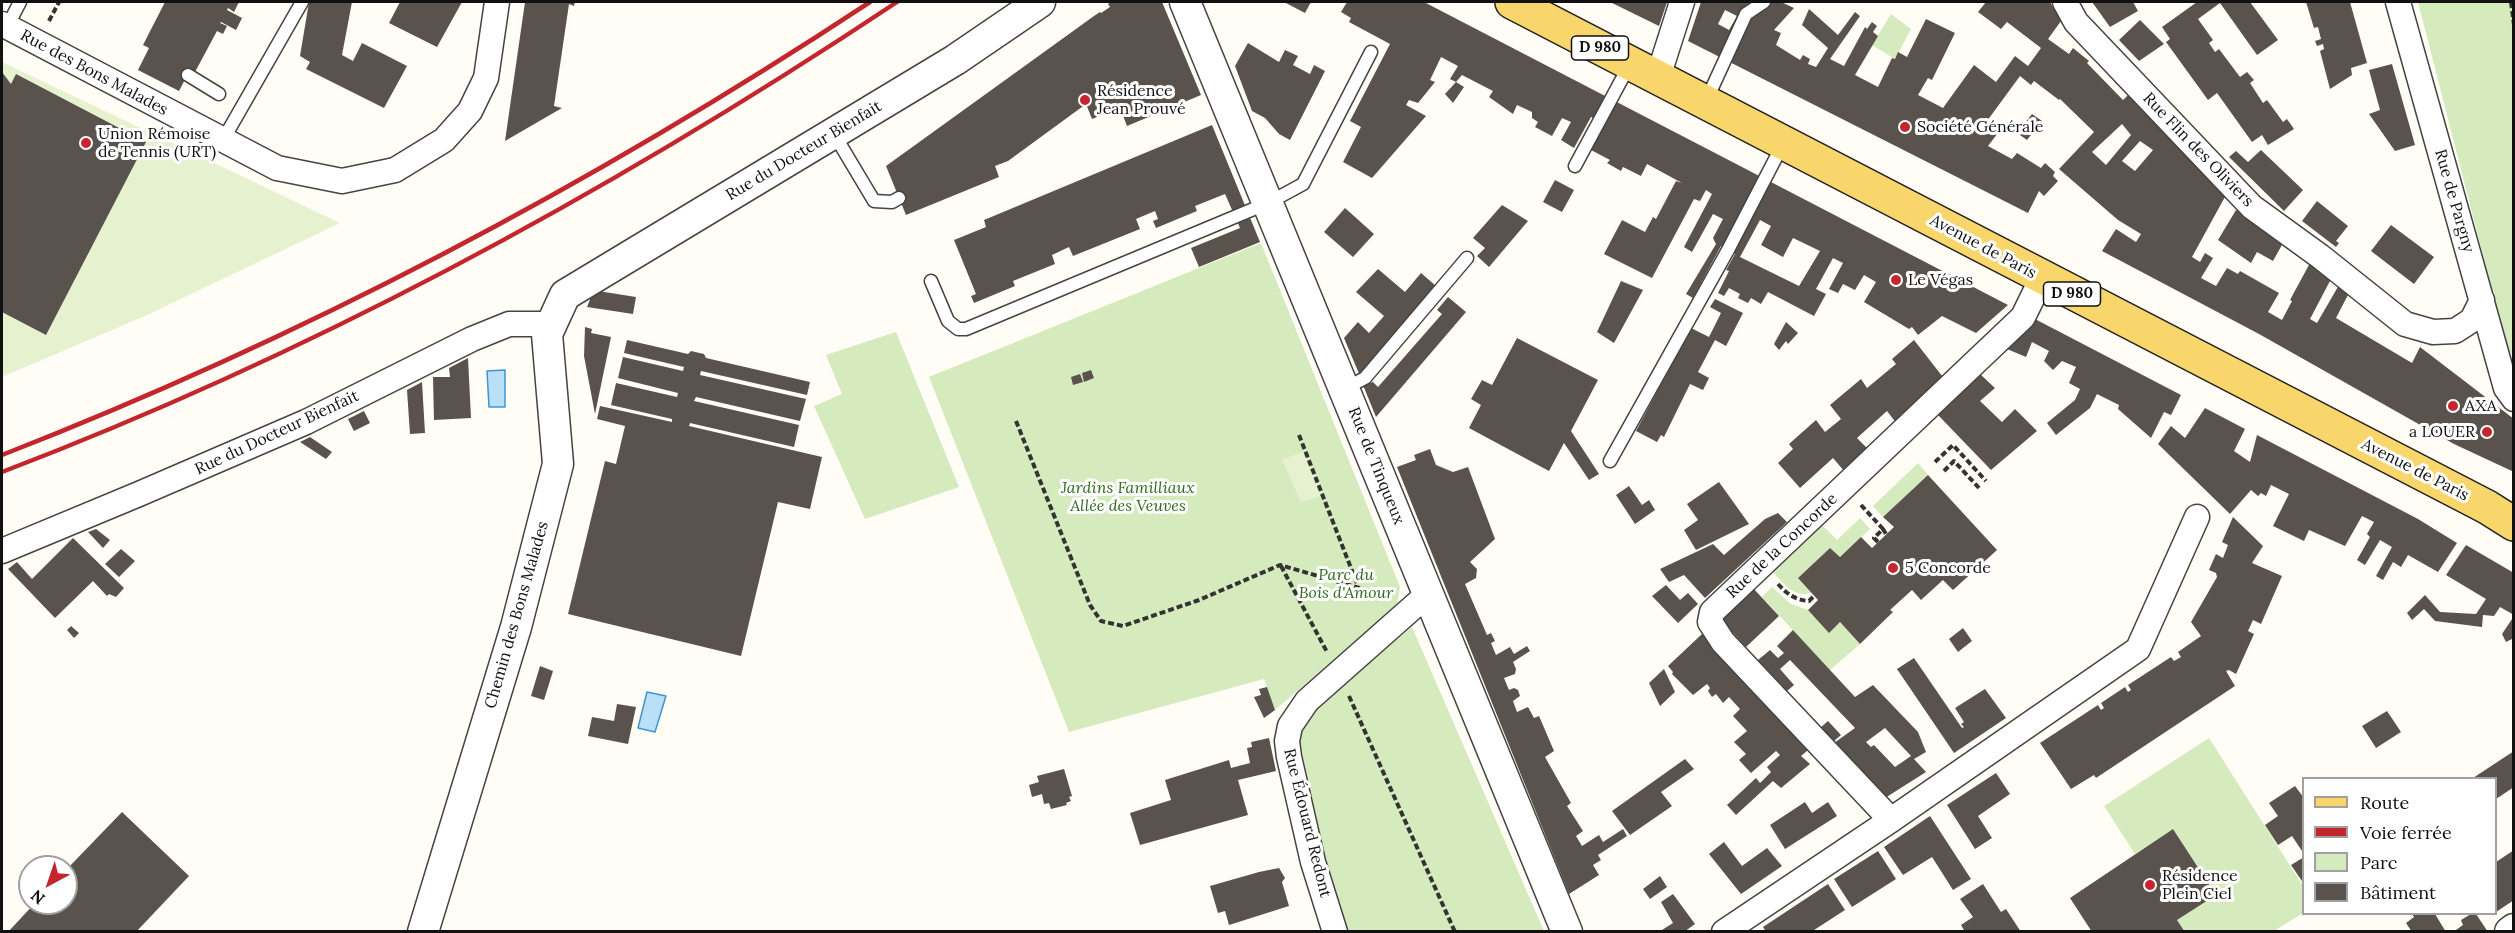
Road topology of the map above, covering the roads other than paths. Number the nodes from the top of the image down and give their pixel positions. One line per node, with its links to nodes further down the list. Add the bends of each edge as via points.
1 (20, 2): 11 (lane)
2 (302, 2): 18 (lane)
3 (497, 2): 18 (street, Rue des Bons Malades, via 486,78 470,111 444,140 395,170 342,181 277,168)
4 (1040, 2): 17 (street, Rue du Docteur Bienfait, via 955,60)
5 (1185, 2): 22 (street, Rue de Tinqueux)
6 (1512, 2): 13 (main road, Avenue de Paris / D 980)
7 (1682, 2): 13 (street)
8 (1764, 2): 16 (lane, via 1746,14)
9 (2065, 2): 27 (street, Rue Flin des Oliviers, via 2076,22 2252,207 2405,324 2433,332 2455,331 2472,320)
10 (2398, 2): 27 (street, Rue de Pargny)
11 (4, 25): 18 (street, Rue des Bons Malades)
12 (1371, 52): 22 (lane, via 1303,183)
13 (1644, 70): 16 (main road, Avenue de Paris / D 980); 20 (lane)
14 (188, 75): 15 (lane)
15 (219, 94)
16 (1706, 102): 19 (main road, Avenue de Paris / D 980)
17 (834, 133): 21 (lane, via 874,201 892,202); 26 (street, Rue du Docteur Bienfait)
18 (223, 140)
19 (1783, 143): 24 (main road, Avenue de Paris / D 980); 31 (lane)
20 (1575, 166)
21 (899, 198)
22 (1268, 203): 25 (lane, via 966,329 958,329 948,321); 29 (street, Rue de Tinqueux)
23 (1467, 258): 29 (lane, via 1362,381)
24 (2042, 278): 32 (main road, Avenue de Paris / D 980); 36 (street, Rue de la Concorde, via 2023,318 1712,612 1710,622 1723,642)
25 (931, 281)
26 (565, 295): 28 (street, Chemin des Bons Malades)
27 (2481, 300): 30 (street, Rue de Pargny, via 2506,388)
28 (551, 324): 34 (street, Rue du Docteur Bienfait, via 509,324 472,339 306,422); 37 (street, Chemin des Bons Malades, via 547,334 558,464 516,627)
29 (1344, 389): 35 (street, Rue de Tinqueux)
30 (2514, 399)
31 (1610, 461)
32 (2500, 515)
33 (2197, 517): 36 (street, via 2138,649)
34 (2, 551)
35 (1420, 602): 38 (street, Rue Édouard Redont, via 1303,706 1290,726 1287,741 1313,862); 39 (street, Rue de Tinqueux)
36 (1892, 820): 40 (street)
37 (423, 932)
38 (1335, 932)
39 (1567, 932)
40 (1724, 932)

